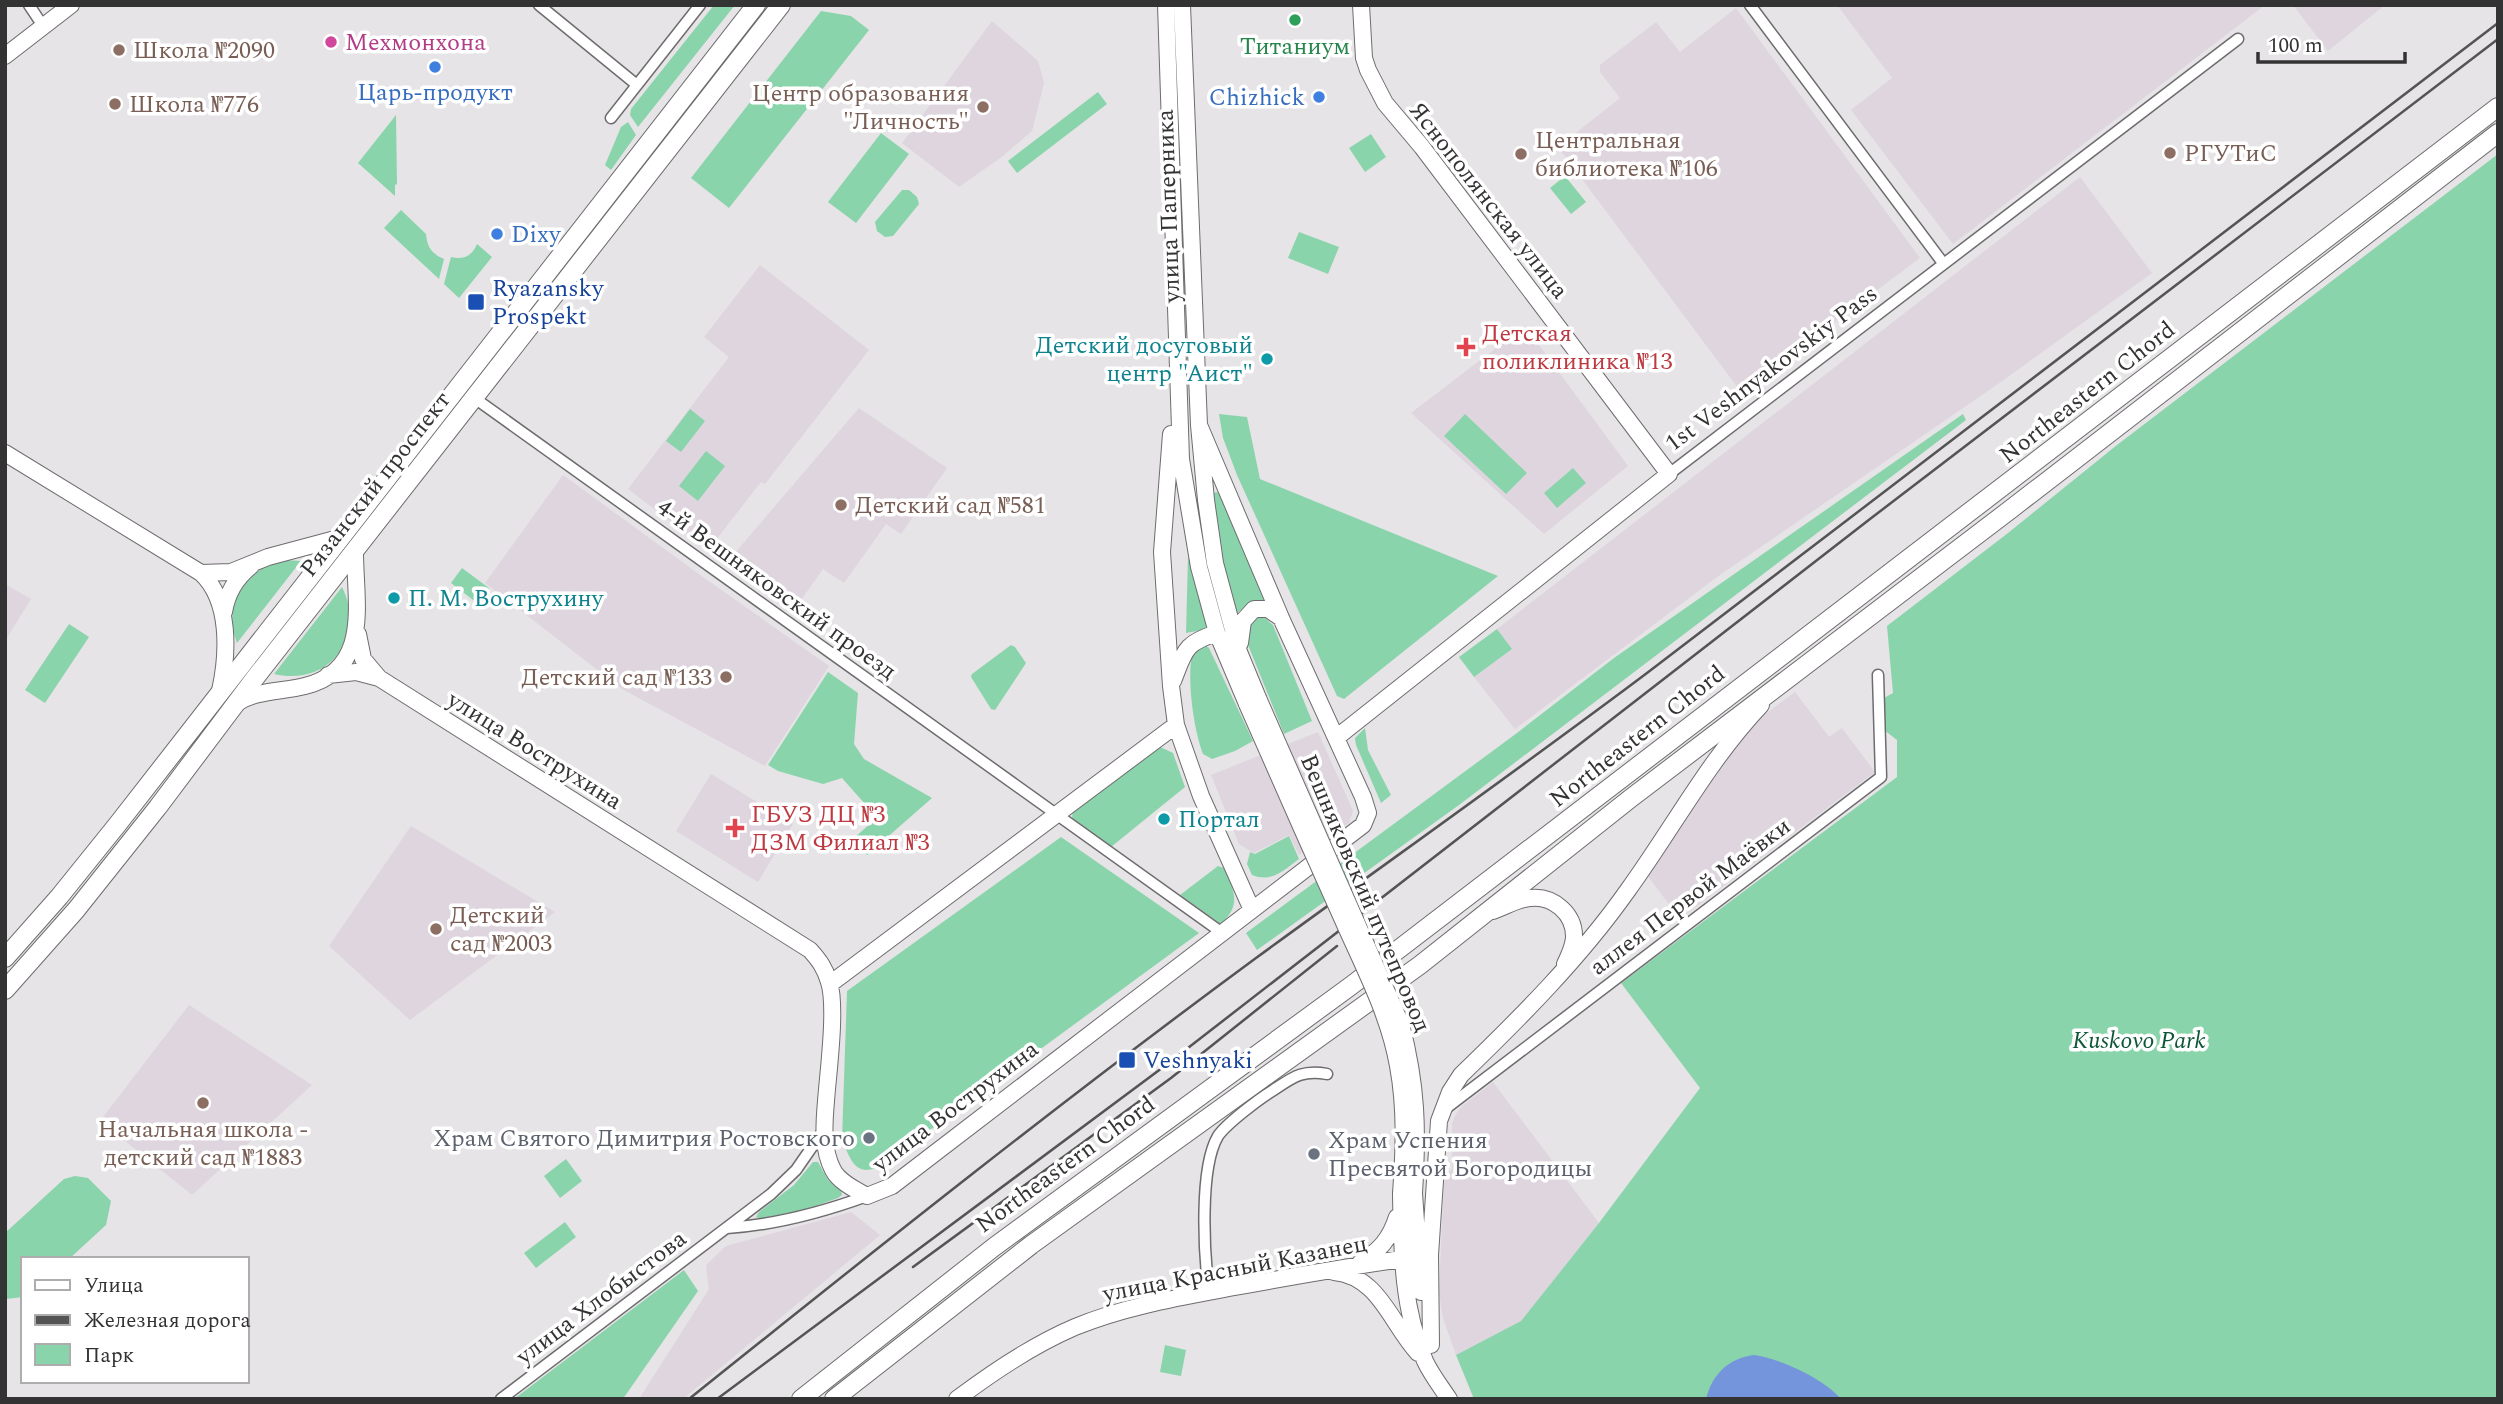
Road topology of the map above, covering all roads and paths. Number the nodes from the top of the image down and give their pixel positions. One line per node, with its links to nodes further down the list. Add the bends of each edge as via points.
1 (29, 5): 12 (street)
2 (71, 5): 12 (street)
3 (539, 5): 16 (street)
4 (692, 5): 13 (street)
5 (699, 5): 13 (street)
6 (755, 5): 26 (main road, Рязанский проспект)
7 (781, 5): 22 (main road, Рязанский проспект)
8 (1167, 5): 21 (street, улица Паперника)
9 (1182, 5): 23 (street, улица Паперника)
10 (1361, 5): 25 (street, Яснополянская улица, via 1364,58 1385,103)
11 (1750, 5): 20 (street)
12 (43, 26): 15 (street)
13 (682, 28): 16 (street)
14 (2238, 39): 20 (street, 1st Veshnyakovskiy Pass)
15 (5, 56)
16 (637, 85): 18 (street)
17 (2498, 107): 72 (main road, Northeastern Chord, via 1352,985 938,1289)
18 (611, 118)
19 (2498, 133): 44 (main road, Northeastern Chord)
20 (1943, 263): 25 (street, 1st Veshnyakovskiy Pass)
21 (1177, 358): 36 (street, улица Паперника, via 1181,459 1199,567); 45 (street, via 1162,552)
22 (474, 397): 27 (main road, Рязанский проспект); 52 (street, 4-й Вешняковский проезд)
23 (1199, 425): 35 (street, улица Вострухина); 38 (street, улица Паперника, via 1215,563)
24 (5, 453): 31 (street)
25 (1670, 474): 51 (street, 1st Veshnyakovskiy Pass)
26 (339, 538): 28 (street); 29 (main road, Рязанский проспект)
27 (355, 552): 32 (main road, Рязанский проспект); 33 (street, улица Вострухина)
28 (283, 553): 29 (street); 30 (street)
29 (321, 561): 32 (street); 39 (main road, Рязанский проспект)
30 (253, 565): 31 (street, via 231,572); 34 (street, via 234,584)
31 (201, 573): 34 (street, via 217,593)
32 (338, 573): 33 (street); 42 (main road, Рязанский проспект)
33 (358, 615): 40 (street, via 349,653); 43 (street, улица Вострухина, via 363,659)
34 (223, 618): 37 (street)
35 (1280, 618): 38 (street, via 1268,609 1254,609 1243,621); 51 (street, улица Вострухина)
36 (1217, 633): 45 (street, via 1186,648); 48 (street, улица Паперника)
37 (224, 636): 39 (street); 47 (street)
38 (1239, 652): 48 (street, улица Паперника)
39 (240, 666): 42 (street); 47 (main road, Рязанский проспект)
40 (328, 675): 43 (street, улица Вострухина, via 356,672); 46 (street)
41 (1878, 675): 61 (street, аллея Первой Маёвки, via 1881,777)
42 (255, 678): 46 (street); 49 (main road, Рязанский проспект)
43 (379, 678): 58 (street, улица Вострухина, via 810,950)
44 (1783, 682): 54 (main road, Northeastern Chord); 57 (street, via 1728,743 1630,889)
45 (1171, 686): 50 (street)
46 (293, 687): 49 (street, via 259,693)
47 (220, 691): 56 (main road, Рязанский проспект, via 67,887)
48 (1252, 701): 63 (street, Вешняковский путепровод, bridge, via 1401,1024 1416,1098 1417,1143)
49 (234, 705): 59 (main road, Рязанский проспект, via 93,888)
50 (1176, 725): 52 (street); 53 (street, via 1200,796)
51 (1336, 738): 53 (street, улица Вострухина, via 1368,813 1363,825)
52 (1057, 815): 55 (street, 4-й Вешняковский проезд); 58 (street)
53 (1252, 910): 55 (street, улица Вострухина)
54 (1481, 916): 57 (street, via 1530,898 1559,906 1572,925 1574,940); 73 (main road, Northeastern Chord, via 1383,992 1031,1245)
55 (1222, 932): 64 (street, улица Вострухина, via 892,1186)
56 (5, 958)
57 (1560, 975): 61 (street, via 1461,1075)
58 (830, 984): 62 (street, улица Вострухина)
59 (5, 990)
60 (1327, 1074): 69 (street, via 1299,1074 1219,1134 1206,1190)
61 (1443, 1110): 66 (street)
62 (823, 1131): 64 (street, улица Вострухина, via 834,1172); 65 (street, улица Хлобыстова, via 796,1170)
63 (1408, 1193): 66 (street); 67 (street, via 1390,1237)
64 (867, 1196): 65 (street, улица Хлобыстова, via 830,1210)
65 (727, 1228): 71 (street, улица Хлобыстова)
66 (1416, 1257): 67 (street, улица Красный Казанец); 70 (street)
67 (1357, 1265): 68 (street, улица Красный Казанец)
68 (1324, 1270): 69 (street, улица Красный Казанец); 70 (street, via 1365,1283 1412,1346)
69 (1209, 1292): 74 (street, улица Красный Казанец, via 1118,1312 1074,1328 1004,1365)
70 (1428, 1352): 75 (street)
71 (501, 1399)
72 (802, 1399)
73 (834, 1399)
74 (957, 1399)
75 (1449, 1399)

